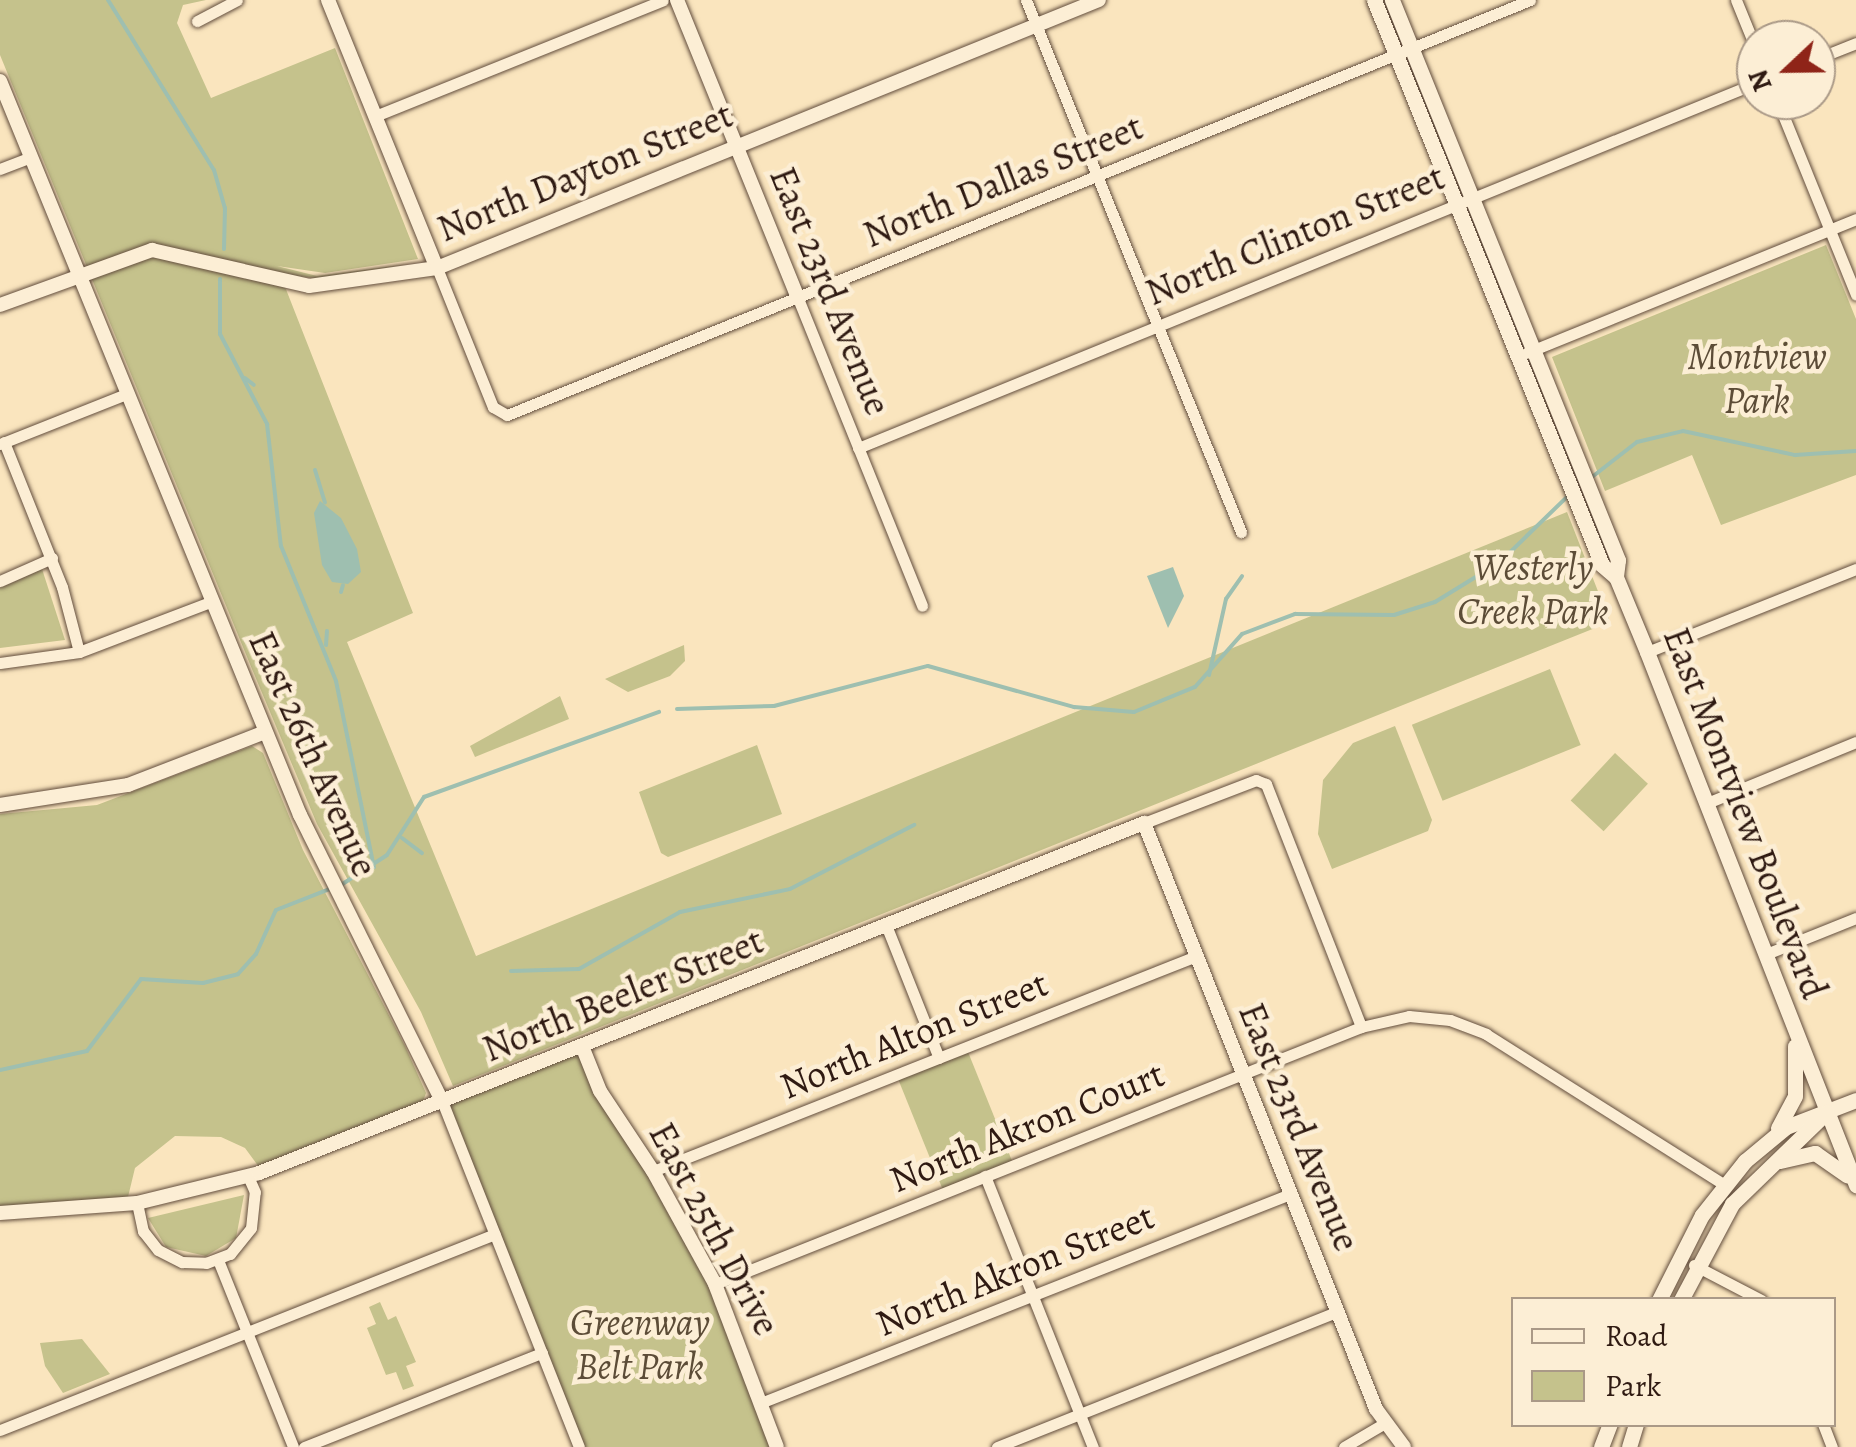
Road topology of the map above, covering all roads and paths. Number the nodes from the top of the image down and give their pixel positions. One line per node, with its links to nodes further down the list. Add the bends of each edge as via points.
1 (237, 0): 10 (street)
2 (328, 0): 15 (street)
3 (663, 0): 15 (street)
4 (677, 0): 17 (street, East 23rd Avenue)
5 (1026, 0): 11 (street)
6 (1099, 0): 11 (street, North Dayton Street)
7 (1374, 0): 12 (main road, East Montview Boulevard)
8 (1392, 0): 12 (main road, East Montview Boulevard)
9 (1530, 0): 12 (street, North Dallas Street)
10 (197, 20)
11 (1036, 25): 17 (street, North Dayton Street); 20 (street)
12 (1404, 51): 20 (street, North Dallas Street); 21 (main road, East Montview Boulevard)
13 (0, 81): 18 (street, East 26th Avenue)
14 (1736, 91): 21 (street, North Clinton Street)
15 (375, 116): 24 (street)
16 (1785, 120): 23 (street)
17 (736, 146): 24 (street, North Dayton Street); 27 (street, East 23rd Avenue)
18 (30, 157): 19 (street); 25 (street, East 26th Avenue)
19 (0, 169)
20 (1096, 176): 27 (street, North Dallas Street); 29 (street)
21 (1464, 202): 29 (street, North Clinton Street); 30 (main road, East Montview Boulevard)
22 (1856, 219): 23 (street)
23 (1830, 230): 26 (street); 30 (street)
24 (436, 268): 25 (street, North Dayton Street, via 304,286 160,250); 27 (street, North Dallas Street, via 498,413)
25 (78, 274): 28 (street, North Dayton Street); 31 (street, East 26th Avenue)
26 (1856, 295)
27 (797, 296): 33 (street, East 23rd Avenue)
28 (0, 305)
29 (1157, 325): 33 (street, North Clinton Street); 35 (street)
30 (1525, 353): 34 (main road, East Montview Boulevard)
31 (126, 394): 32 (street); 40 (street, East 26th Avenue)
32 (2, 443): 36 (street)
33 (858, 448): 41 (street, East 23rd Avenue)
34 (1573, 472): 38 (main road, East Montview Boulevard, via 1579,510 1602,565); 38 (main road, East Montview Boulevard, via 1593,499 1618,560)
35 (1241, 532)
36 (52, 558): 39 (street); 42 (street)
37 (1856, 569): 43 (street)
38 (1616, 577): 43 (main road, East Montview Boulevard)
39 (0, 581)
40 (210, 602): 42 (street); 45 (street, East 26th Avenue)
41 (922, 606)
42 (80, 652): 44 (street)
43 (1648, 652): 47 (main road, East Montview Boulevard)
44 (0, 663)
45 (265, 732): 48 (street, via 128,785); 60 (street, East 26th Avenue)
46 (1856, 742): 47 (street)
47 (1707, 802): 52 (main road, East Montview Boulevard)
48 (0, 805)
49 (1144, 824): 51 (street, North Beeler Street); 53 (street, East 23rd Avenue); 54 (street, North Beeler Street, via 1256,780 1266,784)
50 (1856, 918): 52 (street)
51 (886, 926): 56 (street, North Beeler Street); 57 (street)
52 (1766, 954): 55 (main road, East Montview Boulevard)
53 (1196, 956): 57 (street, North Alton Street); 58 (street, East 23rd Avenue)
54 (1361, 1027): 58 (street, North Akron Court); 67 (street, North Akron Court, via 1409,1016 1470,1026)
55 (1794, 1029): 61 (main road, East Montview Boulevard); 62 (main road, via 1794,1104)
56 (582, 1046): 60 (street, North Beeler Street); 63 (street, East 25th Drive, via 600,1090)
57 (938, 1058): 63 (street, North Alton Street)
58 (1243, 1074): 65 (street, North Akron Court); 69 (street, East 23rd Avenue)
59 (1856, 1100): 61 (main road)
60 (442, 1101): 64 (street, North Beeler Street); 72 (street, East 26th Avenue)
61 (1827, 1112): 62 (main road); 66 (main road); 68 (main road, East Montview Boulevard)
62 (1769, 1139): 67 (main road)
63 (654, 1171): 75 (street, East 25th Drive)
64 (248, 1176): 70 (street, North Beeler Street); 73 (street, via 255,1192 251,1228)
65 (986, 1176): 75 (street, North Akron Court); 76 (street)
66 (1755, 1177): 68 (main road, via 1787,1157 1816,1153); 74 (main road)
67 (1723, 1184): 77 (main road)
68 (1856, 1186)
69 (1290, 1194): 76 (street, North Akron Street); 80 (street, East 23rd Avenue)
70 (137, 1203): 71 (street, North Beeler Street); 73 (street, via 144,1231 168,1257 193,1264)
71 (0, 1214)
72 (495, 1234): 81 (street); 82 (street, East 26th Avenue)
73 (218, 1260): 81 (street)
74 (1694, 1265): 78 (main road); 79 (street)
75 (714, 1284): 83 (street, East 25th Drive)
76 (1033, 1296): 83 (street, North Akron Street); 84 (street)
77 (1662, 1297)
78 (1681, 1297)
79 (1755, 1297)
80 (1337, 1312): 84 (street); 85 (street, East 23rd Avenue)
81 (247, 1332): 86 (street); 87 (street)
82 (542, 1353): 88 (street); 89 (street, East 26th Avenue)
83 (763, 1402): 90 (street, East 25th Drive)
84 (1080, 1414): 91 (street); 92 (street)
85 (1383, 1424): 93 (street); 94 (street, East 23rd Avenue)
86 (0, 1430)
87 (293, 1447)
88 (304, 1447)
89 (579, 1447)
90 (777, 1447)
91 (997, 1447)
92 (1093, 1447)
93 (1344, 1447)
94 (1404, 1447)

